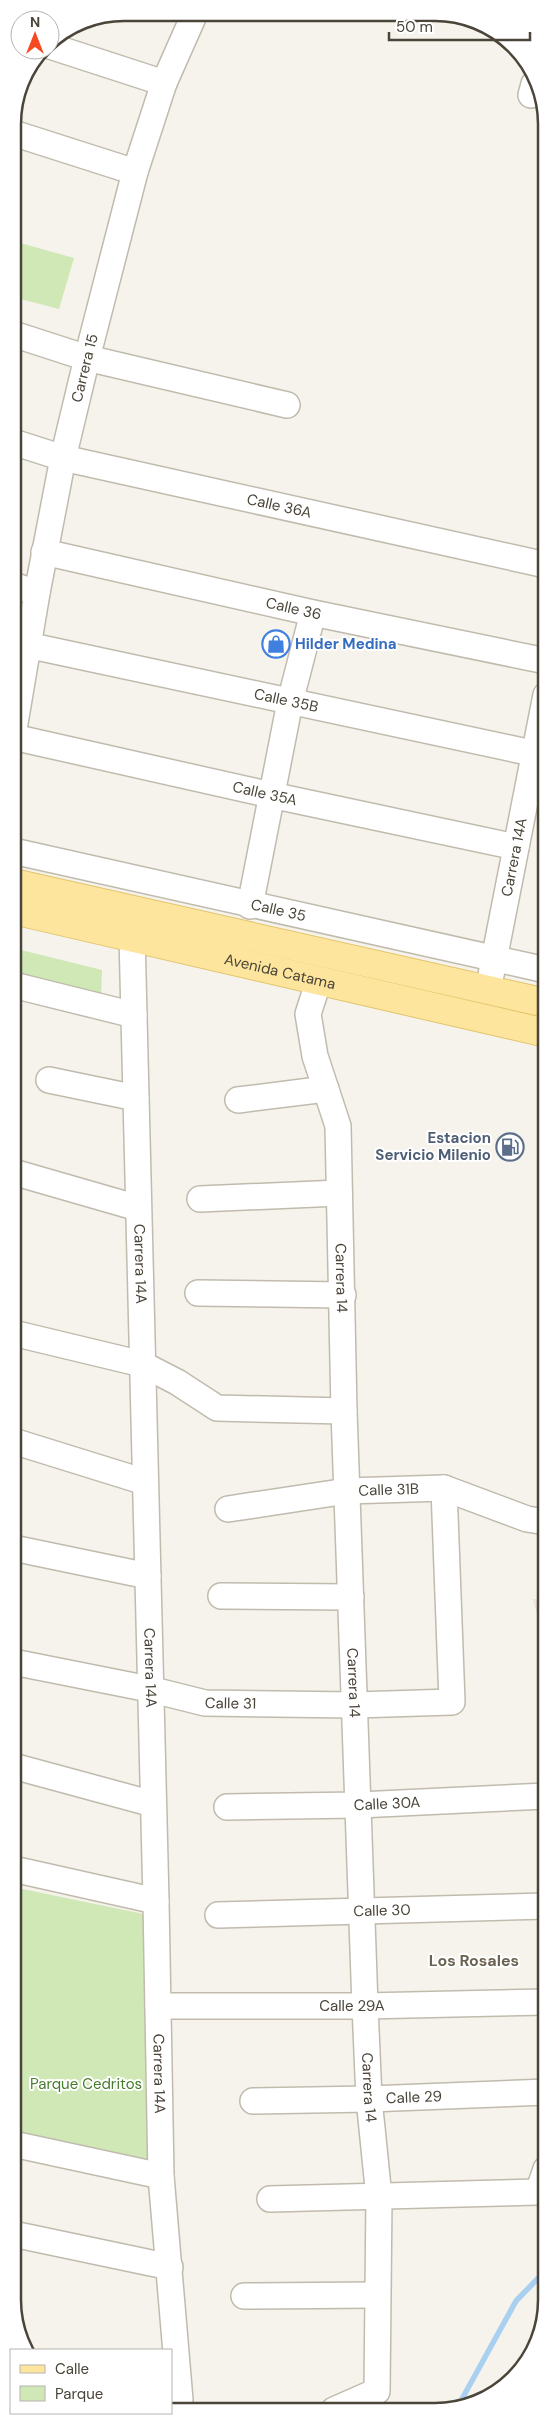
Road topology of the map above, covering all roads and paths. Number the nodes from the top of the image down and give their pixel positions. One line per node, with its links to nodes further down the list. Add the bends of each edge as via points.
1 (191, 21): 3 (street, Carrera 15)
2 (60, 49): 3 (street)
3 (164, 83): 5 (street, Carrera 15)
4 (21, 136): 5 (street)
5 (134, 172): 7 (street, Carrera 15)
6 (21, 337): 7 (street)
7 (87, 358): 8 (street); 10 (street, Carrera 15)
8 (287, 405)
9 (21, 445): 10 (street, Calle 36A)
10 (63, 458): 11 (street, Carrera 15); 12 (street, Calle 36A)
11 (44, 552): 14 (street, Carrera 15); 15 (street, Calle 36)
12 (538, 564)
13 (21, 588): 14 (street)
14 (37, 593): 16 (street, Carrera 15)
15 (313, 613): 17 (street, Calle 36); 19 (street)
16 (28, 645): 18 (street, Carrera 15); 19 (street, Calle 35B)
17 (538, 659)
18 (21, 687)
19 (290, 702): 21 (street, Calle 35B); 23 (street)
20 (21, 738): 23 (street, Calle 35A)
21 (538, 755)
22 (538, 763): 24 (street, Carrera 14A)
23 (271, 795): 24 (street, Calle 35A); 27 (street)
24 (516, 847): 30 (street, Carrera 14A)
25 (21, 853): 27 (street, Calle 35)
26 (21, 885): 34 (main road, Avenida Catama)
27 (250, 906): 30 (street, Calle 35)
28 (21, 912): 29 (main road, Avenida Catama)
29 (132, 936): 32 (main road, Avenida Catama); 36 (street, Carrera 14A)
30 (494, 960): 31 (street, Calle 35); 34 (street, Carrera 14A)
31 (538, 968)
32 (319, 980): 37 (main road, Avenida Catama); 39 (street, Carrera 14, via 308,1014 315,1056)
33 (21, 987): 36 (street)
34 (488, 990): 35 (main road, Avenida Catama)
35 (538, 1001)
36 (134, 1015): 40 (street, Carrera 14A)
37 (538, 1031)
38 (49, 1080): 40 (street)
39 (326, 1090): 41 (street); 43 (street, Carrera 14, via 338,1126)
40 (136, 1098): 45 (street, Carrera 14A)
41 (238, 1100)
42 (21, 1174): 45 (street)
43 (339, 1193): 44 (street); 47 (street, Carrera 14)
44 (200, 1199)
45 (138, 1208): 49 (street, Carrera 14A)
46 (198, 1293): 47 (street)
47 (343, 1295): 50 (street, Carrera 14)
48 (21, 1334): 49 (street)
49 (142, 1364): 50 (street, via 217,1408); 52 (street, Carrera 14A)
50 (344, 1411): 54 (street, Carrera 14)
51 (21, 1443): 52 (street)
52 (145, 1482): 58 (street, Carrera 14A)
53 (444, 1488): 54 (street, Calle 31B); 56 (street, Calle 31B, via 527,1520); 63 (street, Calle 31, via 452,1702)
54 (347, 1491): 55 (street, Calle 31B); 60 (street, Carrera 14)
55 (228, 1508)
56 (538, 1521)
57 (21, 1550): 58 (street)
58 (148, 1576): 62 (street, Carrera 14A)
59 (220, 1596): 60 (street)
60 (351, 1597): 63 (street, Carrera 14)
61 (21, 1664): 62 (street, Calle 31)
62 (149, 1688): 63 (street, Calle 31, via 205,1703); 66 (street, Carrera 14A)
63 (355, 1705): 67 (street, Carrera 14)
64 (21, 1768): 66 (street)
65 (538, 1796): 67 (street, Calle 30A)
66 (154, 1804): 70 (street, Carrera 14A)
67 (359, 1805): 68 (street, Calle 30A); 72 (street, Carrera 14)
68 (228, 1807)
69 (21, 1871): 70 (street)
70 (156, 1901): 75 (street, Carrera 14A)
71 (538, 1906): 72 (street, Calle 30)
72 (362, 1912): 73 (street, Calle 30); 76 (street, Carrera 14)
73 (218, 1915)
74 (538, 2002): 76 (street, Calle 29A)
75 (158, 2006): 76 (street, Calle 29A); 81 (street, Carrera 14A)
76 (365, 2006): 78 (street, Carrera 14)
77 (538, 2092): 78 (street, Calle 29)
78 (369, 2100): 79 (street, Calle 29); 83 (street, Carrera 14)
79 (253, 2101)
80 (21, 2146): 81 (street)
81 (161, 2176): 86 (street, Carrera 14A)
82 (538, 2180): 83 (street)
83 (379, 2197): 84 (street); 87 (street, Carrera 14)
84 (270, 2198)
85 (21, 2235): 86 (street)
86 (170, 2267): 89 (street, Carrera 14A)
87 (377, 2295): 88 (street); 90 (street, Carrera 14, via 377,2392)
88 (244, 2296)
89 (182, 2403)
90 (351, 2403)

